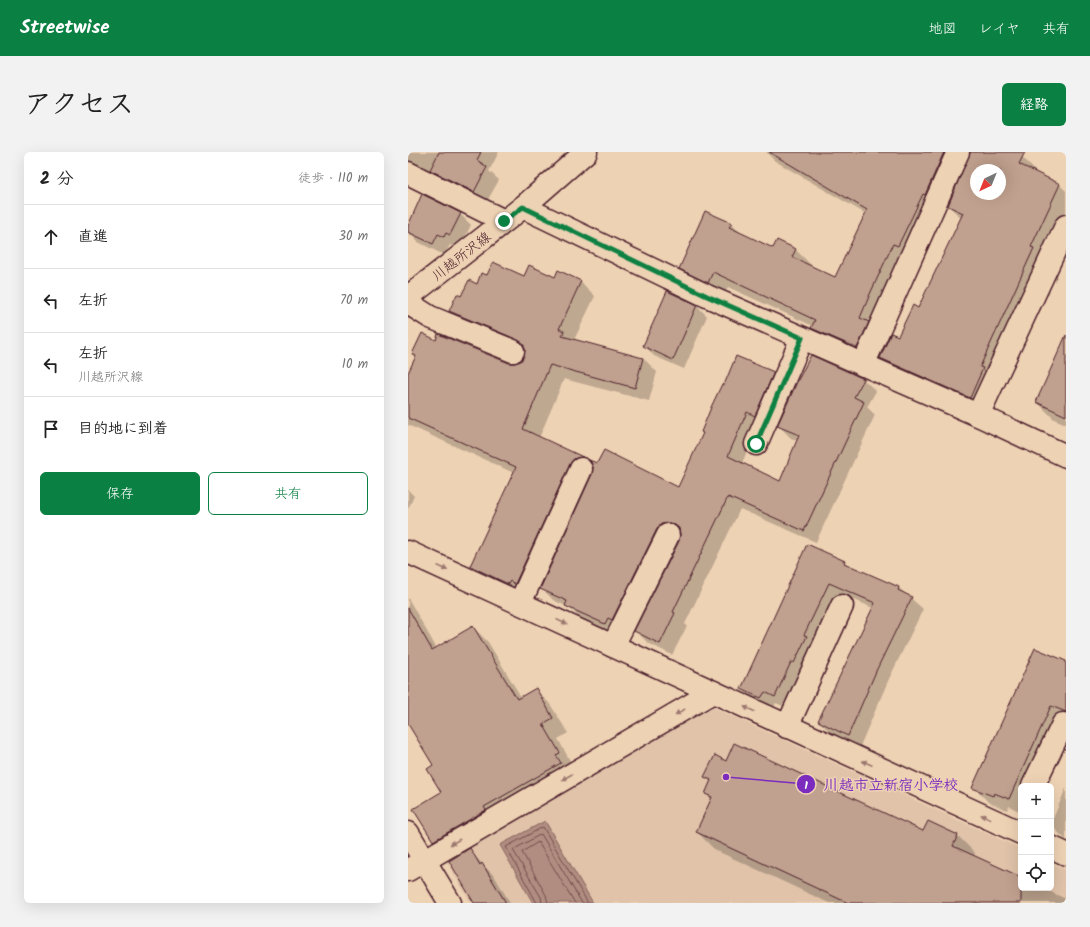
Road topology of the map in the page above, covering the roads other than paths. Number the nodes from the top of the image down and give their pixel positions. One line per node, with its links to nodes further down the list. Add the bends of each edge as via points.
1 (586, 152): 4 (street, 川越所沢線)
2 (958, 152): 11 (street)
3 (408, 173): 5 (street)
4 (523, 207): 5 (street, 川越所沢線); 9 (street, via 707,296)
5 (504, 221): 7 (street, 川越所沢線)
6 (1066, 226): 12 (street)
7 (408, 297)
8 (408, 303): 10 (street, via 430,317)
9 (802, 338): 11 (street); 13 (street)
10 (513, 351)
11 (863, 365): 12 (street)
12 (978, 415): 14 (street)
13 (756, 444)
14 (1066, 456)
15 (581, 469): 18 (street)
16 (668, 534): 20 (street)
17 (408, 552): 18 (street, one-way to 18)
18 (520, 603): 20 (street, one-way to 20)
19 (842, 606): 23 (street)
20 (613, 646): 21 (street)
21 (714, 692): 23 (street, one-way to 21); 29 (street, one-way to 29)
22 (1063, 724): 24 (street)
23 (787, 727): 25 (street, one-way to 23)
24 (1034, 783)
25 (1018, 825)
26 (408, 833): 29 (street)
27 (1054, 848): 28 (street)
28 (1066, 854)
29 (416, 865): 30 (street)
30 (450, 903)

